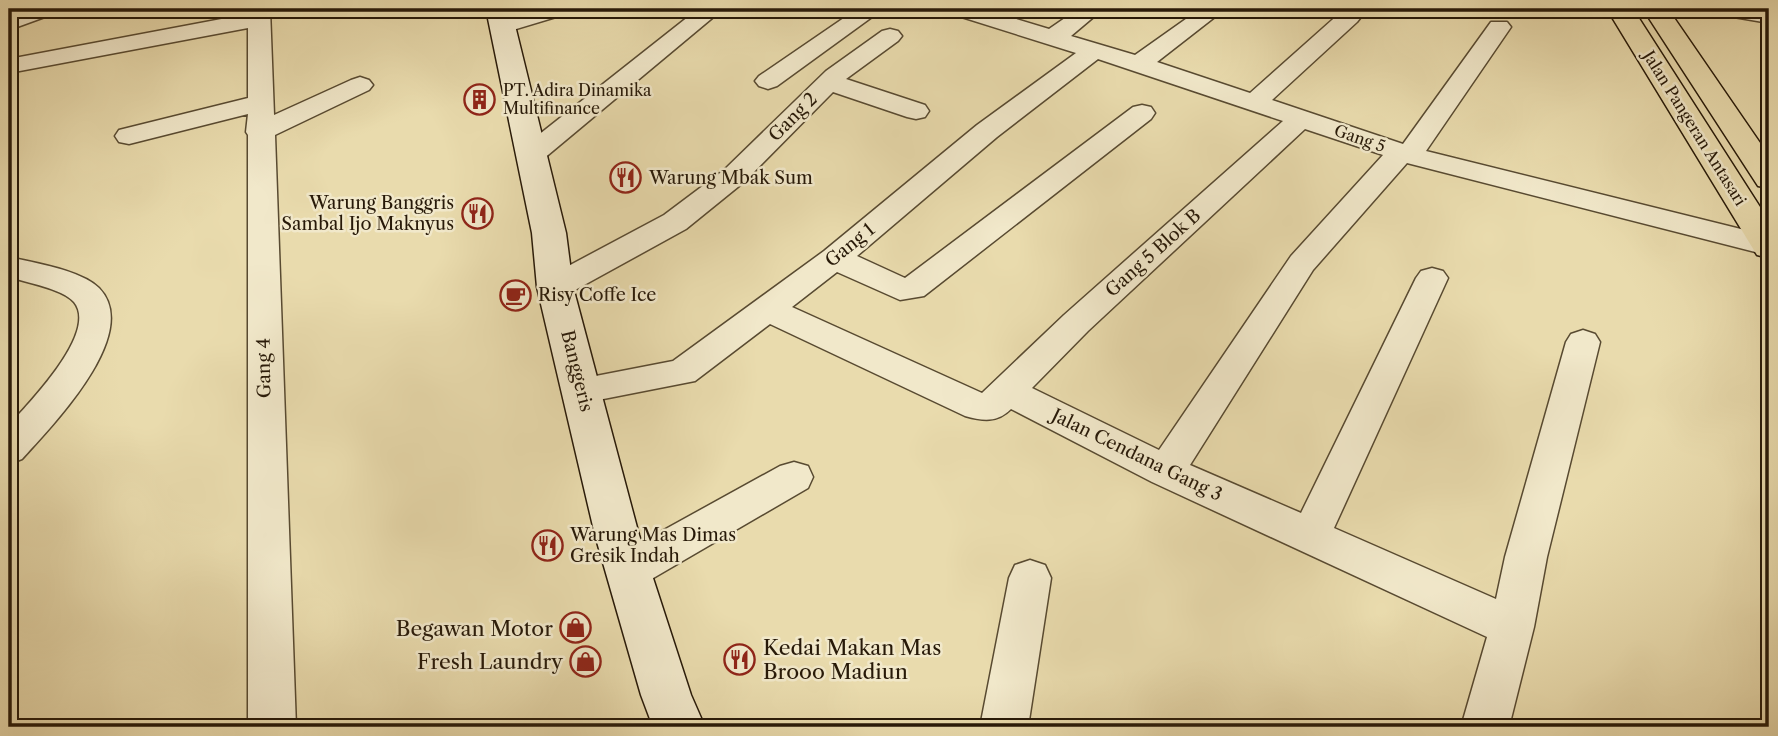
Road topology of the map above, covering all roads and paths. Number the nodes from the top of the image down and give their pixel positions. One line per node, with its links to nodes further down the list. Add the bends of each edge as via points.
1 (45, 9): 15 (street)
2 (558, 9): 14 (street)
3 (712, 9): 31 (street)
4 (873, 9): 22 (street)
5 (960, 9): 18 (street, Gang 5)
6 (1092, 9): 18 (street)
7 (1214, 9): 20 (street)
8 (1724, 9): 12 (street)
9 (1621, 11): 11 (highway); 34 (highway, Jalan Pangeran Antasari)
10 (259, 14): 21 (street); 28 (street, Gang 4)
11 (1659, 14): 33 (highway, Jalan Pangeran Antasari)
12 (1769, 16)
13 (1349, 17): 25 (street)
14 (500, 18): 31 (street, Banggeris)
15 (9, 23)
16 (1499, 27): 32 (street)
17 (890, 36): 23 (street, Gang 2)
18 (1052, 37): 19 (street, Gang 5)
19 (1094, 51): 20 (street, Gang 5); 35 (street, Gang 1, via 987,131)
20 (1138, 64): 25 (street, Gang 5)
21 (9, 66)
22 (768, 81)
23 (829, 82): 26 (street); 38 (street, Gang 2, via 734,176 675,222)
24 (360, 85): 28 (street)
25 (1254, 103): 29 (street, Gang 5)
26 (916, 111)
27 (1142, 113): 35 (street, via 913,288 900,289)
28 (259, 117): 30 (street); 50 (street, Gang 4)
29 (1302, 118): 32 (street, Gang 5); 42 (street, Gang 5 Blok B)
30 (130, 135)
31 (532, 154): 38 (street, Banggeris)
32 (1405, 154): 34 (street, Gang 5); 44 (street, via 1302,263)
33 (1769, 179)
34 (1768, 246)
35 (835, 258): 39 (street, Gang 1)
36 (9, 267): 43 (street, via 79,288 91,299 97,317 67,384)
37 (1432, 278): 46 (street)
38 (555, 286): 41 (street, Banggeris)
39 (767, 309): 41 (street, Gang 1, via 683,372); 42 (street, via 978,406 990,407)
40 (1583, 342): 49 (street)
41 (583, 390): 47 (street, Banggeris)
42 (1007, 391): 44 (street, Jalan Cendana Gang 3)
43 (9, 449)
44 (1166, 471): 46 (street, Jalan Cendana Gang 3)
45 (794, 477): 47 (street)
46 (1310, 536): 49 (street, Jalan Cendana Gang 3)
47 (628, 571): 51 (street, Banggeris)
48 (1030, 578): 52 (street)
49 (1512, 627): 53 (street)
50 (272, 727)
51 (679, 727)
52 (1004, 727)
53 (1485, 727)

